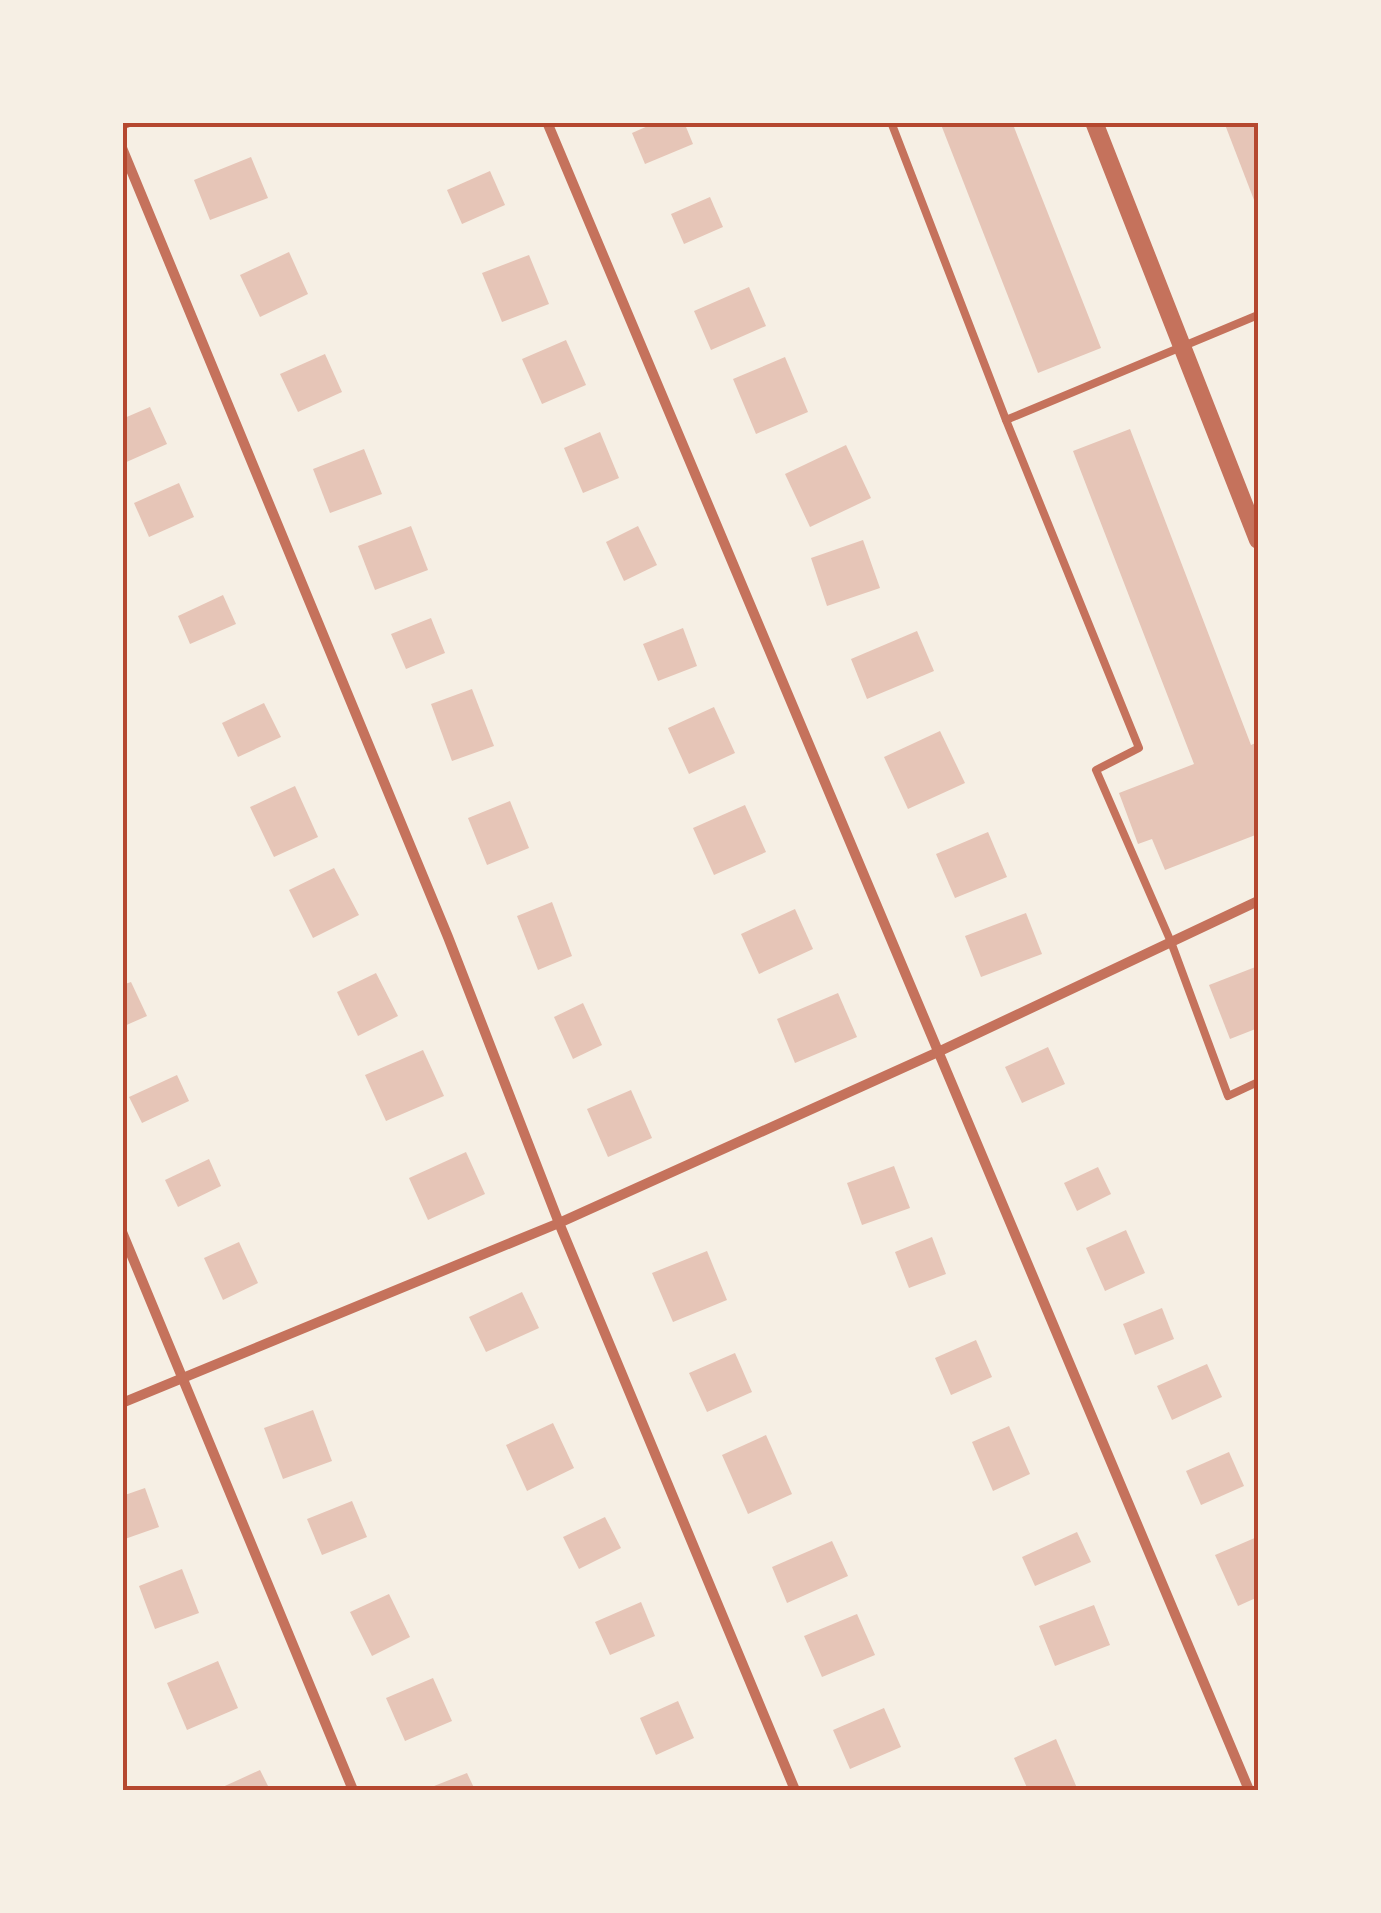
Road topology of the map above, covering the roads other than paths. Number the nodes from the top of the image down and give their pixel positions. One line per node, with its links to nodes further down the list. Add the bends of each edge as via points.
1 (547, 122): 11 (street)
2 (891, 122): 7 (lane)
3 (1094, 122): 6 (street)
4 (122, 148): 13 (street)
5 (1258, 315): 6 (lane)
6 (1184, 347): 7 (lane); 8 (street)
7 (1006, 420): 10 (lane, via 1139,748 1096,770)
8 (1258, 540)
9 (1258, 901): 10 (street)
10 (1171, 942): 11 (street); 12 (lane, via 1228,1096)
11 (938, 1052): 13 (street); 19 (street)
12 (1258, 1082)
13 (559, 1223): 15 (street); 18 (street)
14 (122, 1232): 15 (street)
15 (184, 1378): 16 (street); 17 (street)
16 (122, 1403)
17 (354, 1790)
18 (795, 1790)
19 (1249, 1790)

